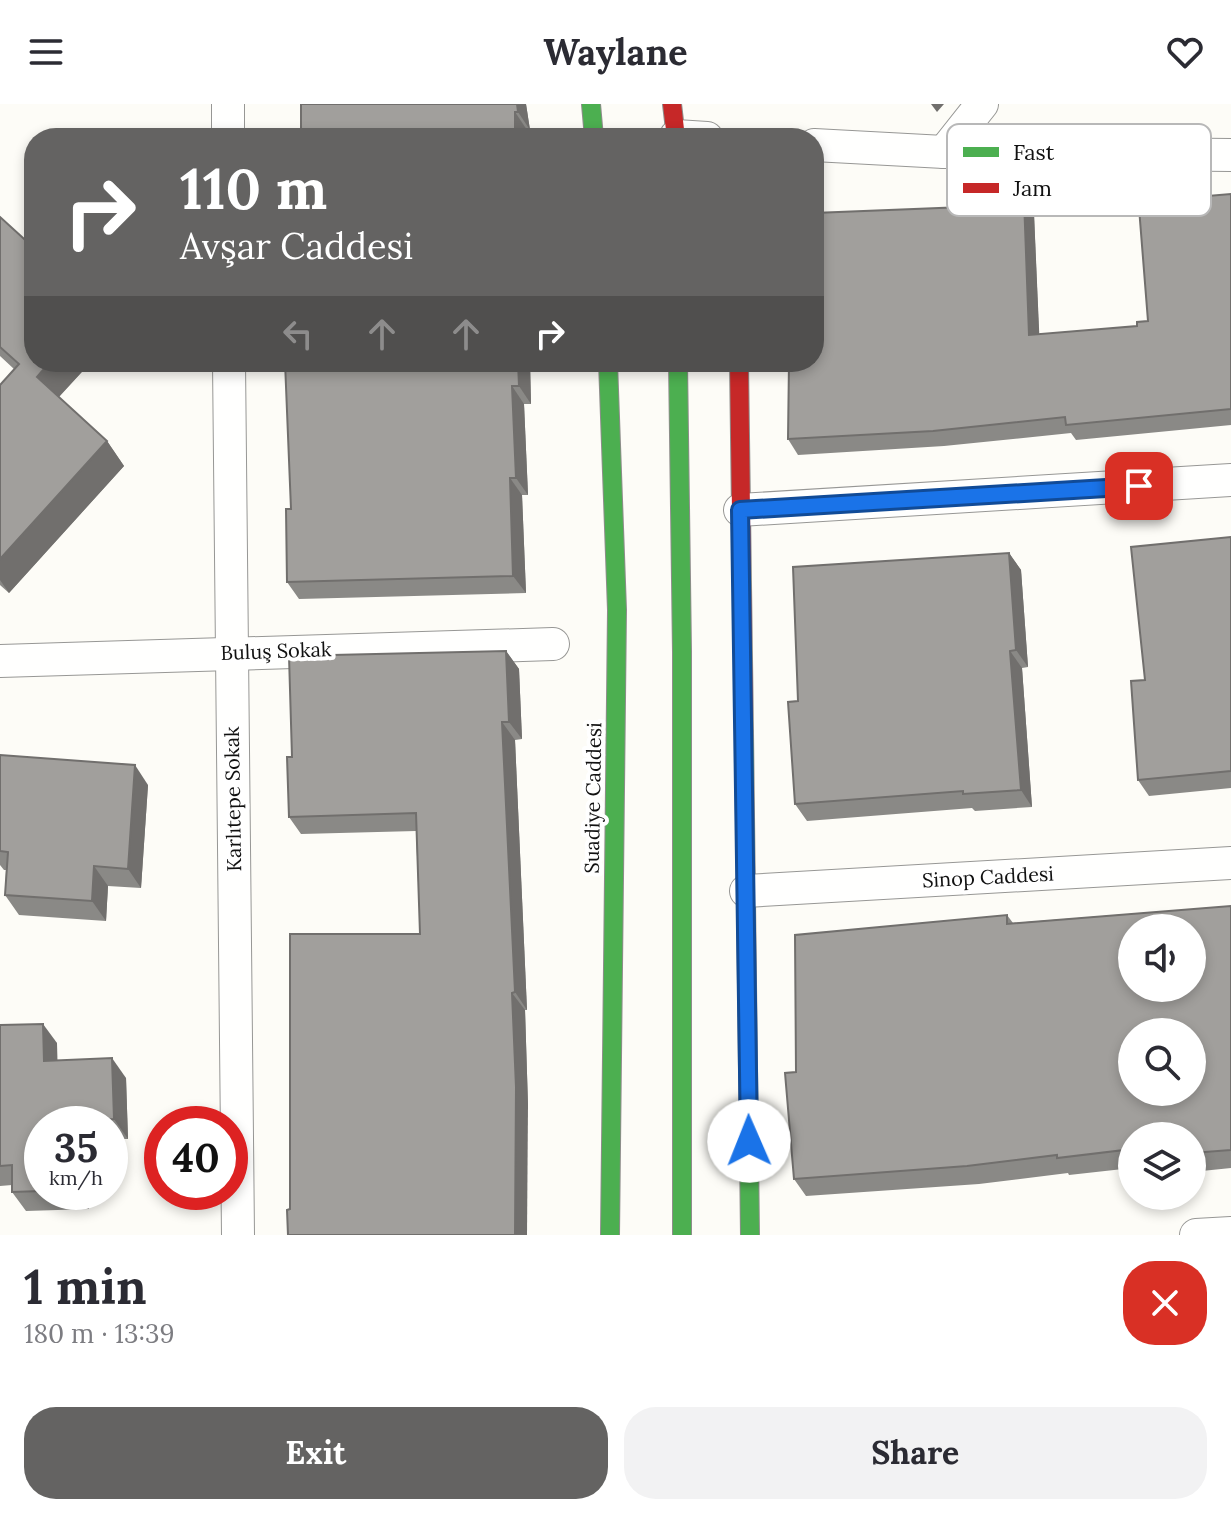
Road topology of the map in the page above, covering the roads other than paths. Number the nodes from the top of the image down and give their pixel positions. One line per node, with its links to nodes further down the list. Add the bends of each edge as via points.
1 (228, 104): 6 (street)
2 (591, 104): 7 (main road)
3 (672, 104): 8 (main road)
4 (982, 104): 5 (street)
5 (966, 124)
6 (228, 128)
7 (593, 128)
8 (682, 128)
9 (824, 146): 11 (street)
10 (947, 148): 11 (street)
11 (944, 152): 12 (street)
12 (947, 152)
13 (1211, 155): 14 (street)
14 (1231, 155)
15 (229, 372): 22 (street, Karlıtepe Sokak)
16 (608, 372): 28 (main road, Suadiye Caddesi, via 617,610)
17 (678, 372): 29 (main road)
18 (739, 372): 20 (main road)
19 (1231, 480): 20 (street)
20 (740, 510): 25 (main road)
21 (553, 644): 22 (street, Buluş Sokak)
22 (231, 653): 23 (street, Buluş Sokak); 27 (street, Karlıtepe Sokak)
23 (0, 661)
24 (1231, 863): 25 (street, Sinop Caddesi)
25 (746, 891): 30 (main road)
26 (1231, 1233): 31 (street)
27 (238, 1235)
28 (610, 1235)
29 (682, 1235)
30 (750, 1235)
31 (1196, 1235)

